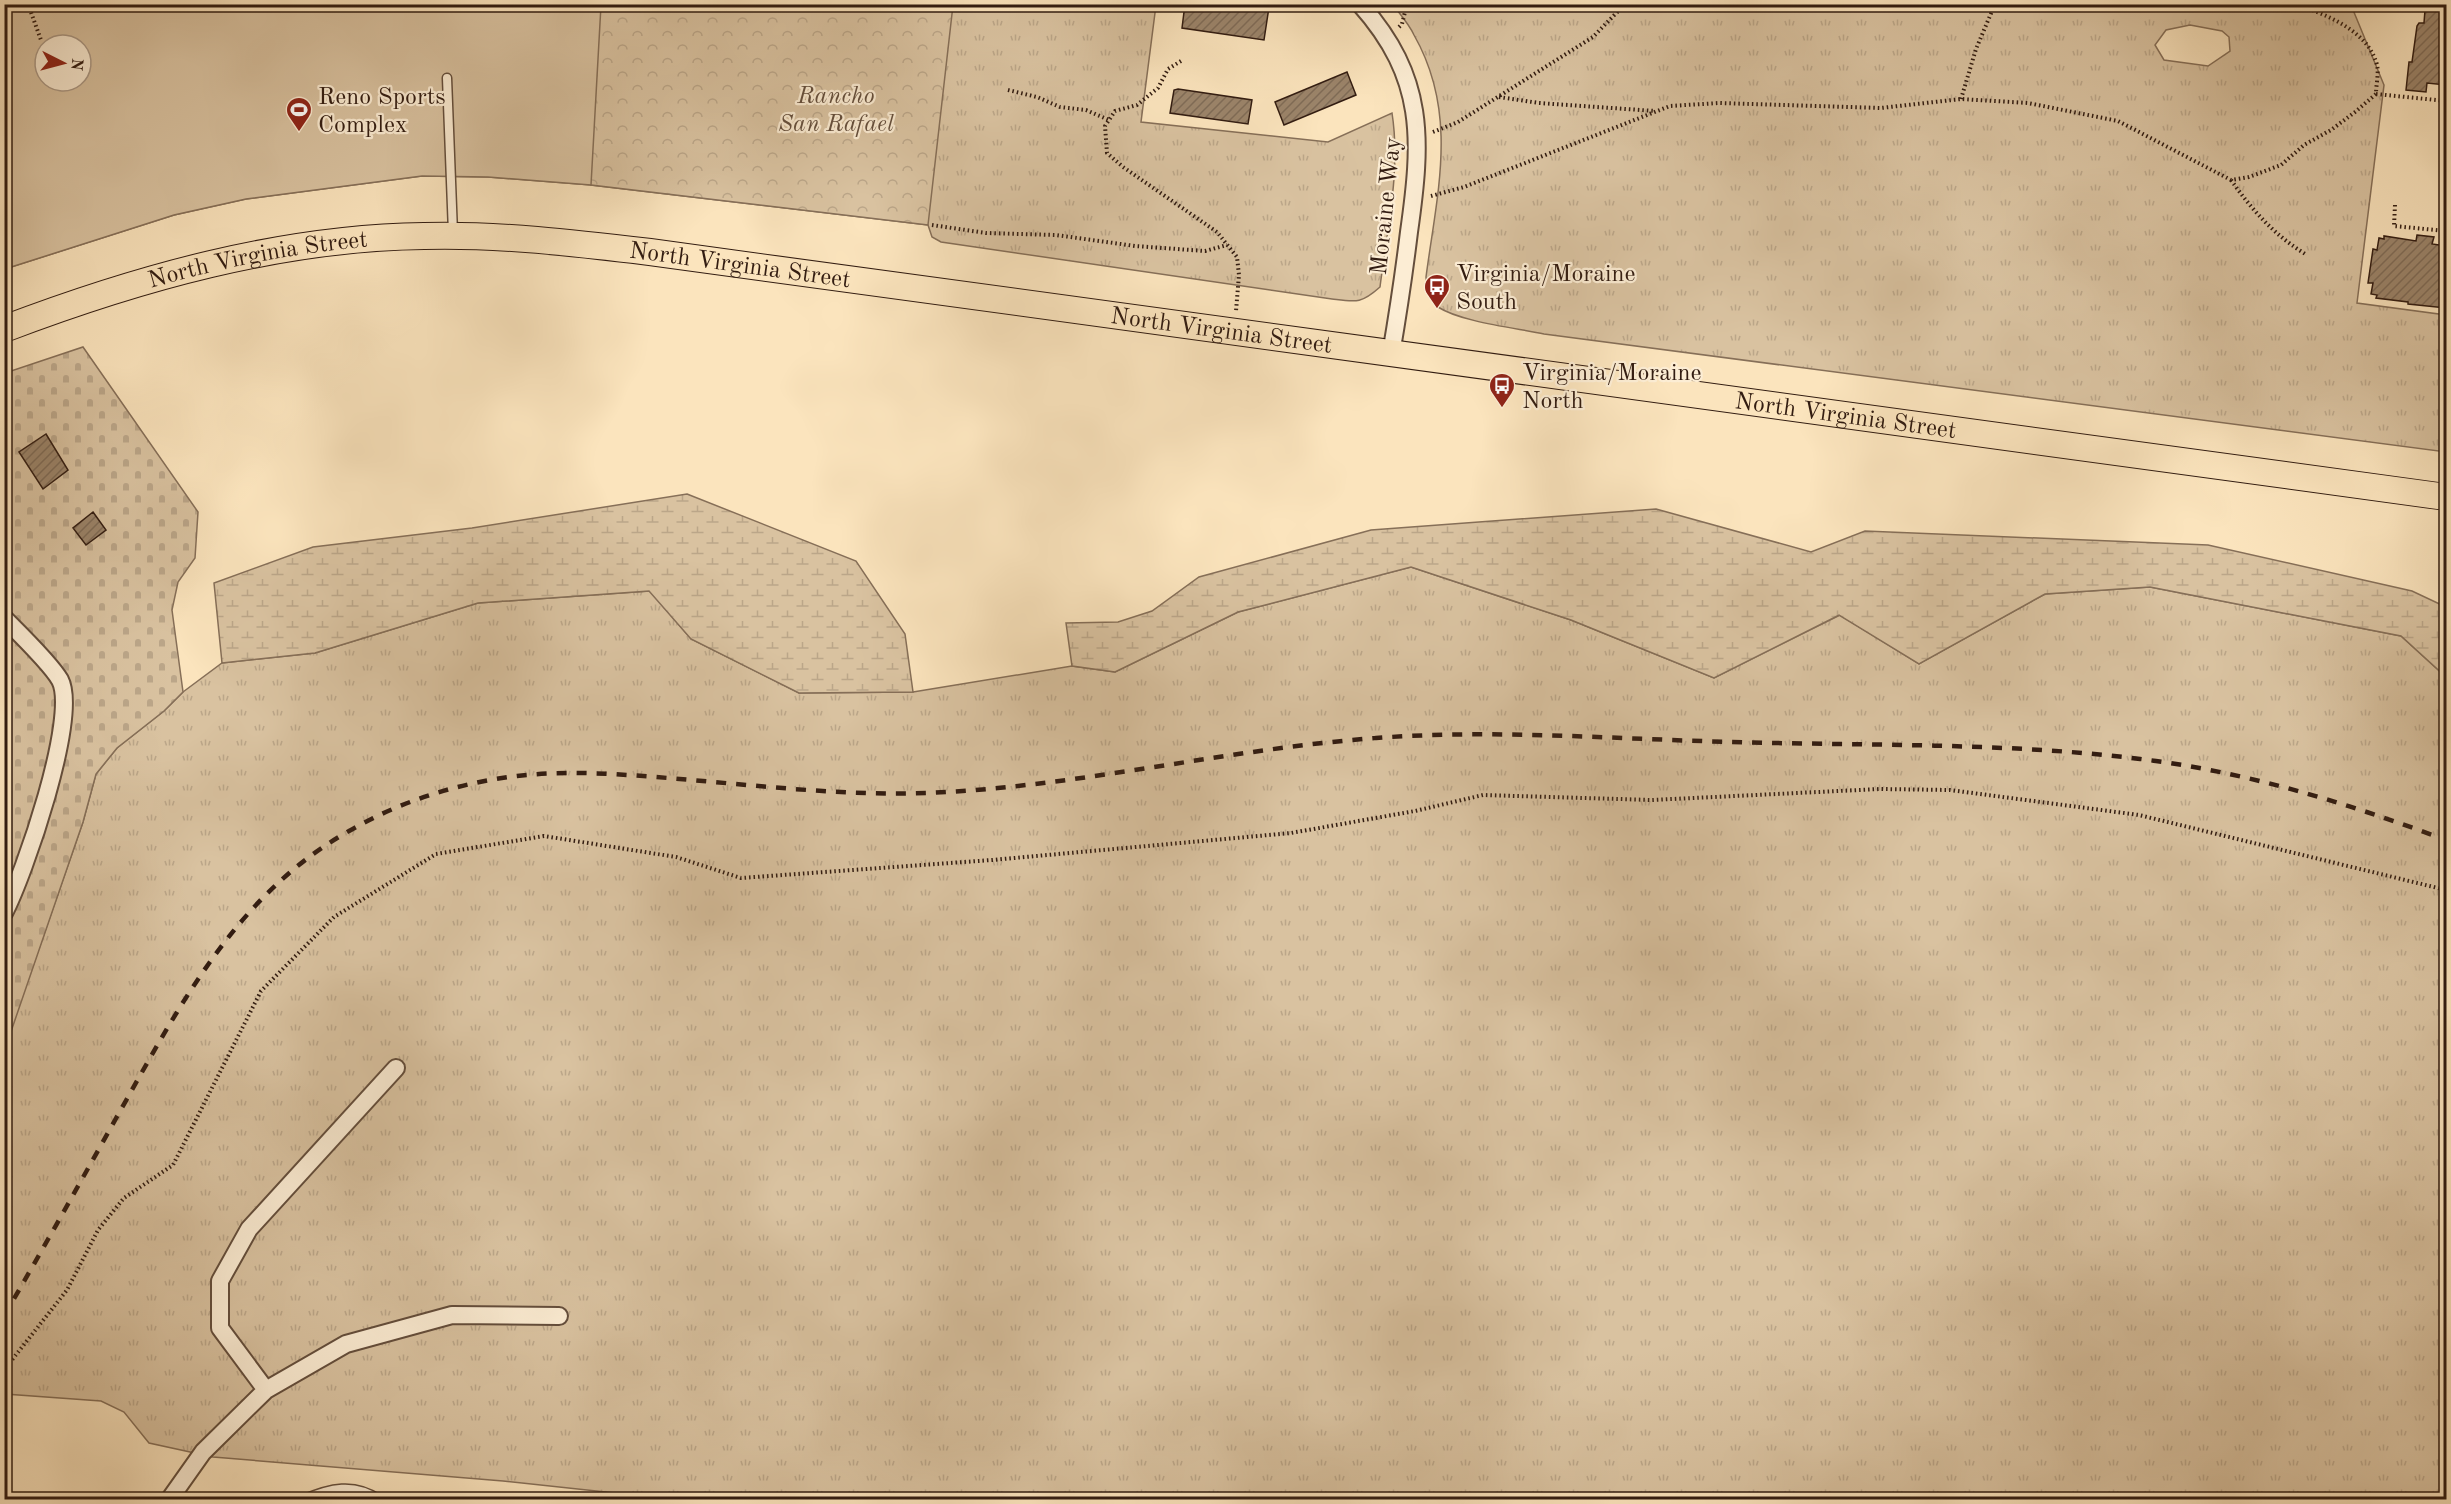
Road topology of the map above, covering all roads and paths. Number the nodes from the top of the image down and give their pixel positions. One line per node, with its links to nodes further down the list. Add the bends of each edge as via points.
1 (28, 4): 6 (path)
2 (1360, 4): 16 (street, Moraine Way, via 1389,40 1398,60 1411,90)
3 (1625, 4): 11 (path, via 1593,37)
4 (1995, 4): 12 (path)
5 (2296, 4): 10 (path, via 2348,28 2368,47 2378,66)
6 (38, 33)
7 (1181, 61): 15 (path, via 1168,69 1158,88 1137,105 1115,111)
8 (447, 78): 22 (lane)
9 (1008, 90): 15 (path, via 1060,107 1086,110)
10 (2376, 94): 13 (path); 17 (path, via 2281,165)
11 (1498, 97): 14 (path); 16 (path, via 1458,122)
12 (1961, 99): 14 (path, via 1881,108 1719,103 1670,106); 17 (path, via 2028,103 2118,121)
13 (2446, 101)
14 (1657, 111): 18 (path, via 1464,187)
15 (1109, 120): 23 (path, via 1105,126 1107,153 1217,232)
16 (1418, 135): 18 (street, Moraine Way)
17 (2232, 180): 24 (path, via 2253,211 2289,245)
18 (1414, 202): 27 (street, Moraine Way)
19 (2395, 205): 21 (path, via 2394,226)
20 (932, 225): 23 (path, via 1204,251)
21 (2446, 231)
22 (453, 236): 25 (main road, North Virginia Street, via 373,238 266,252 135,284); 26 (main road, North Virginia Street, via 650,252)
23 (1227, 245): 26 (path, via 1237,257 1239,275)
24 (2307, 255)
25 (4, 329)
26 (1233, 332): 27 (main road, North Virginia Street)
27 (1391, 354): 28 (main road, North Virginia Street)
28 (2446, 498)
29 (4, 618): 31 (street, via 60,680 65,711 36,835)
30 (2446, 890): 34 (path, via 2139,816 1950,790 1880,789 1652,800 1484,795 1291,833 741,878 676,857 544,836 436,854 334,917 261,991 173,1165 124,1198 98,1230 67,1290)
31 (4, 913)
32 (396, 1068): 35 (street, via 249,1229 220,1281 220,1328)
33 (559, 1316): 35 (street, via 452,1315 346,1344)
34 (4, 1370)
35 (266, 1390): 36 (street, via 203,1452)
36 (170, 1500)
37 (302, 1500): 38 (lane, via 328,1489 366,1490)
38 (380, 1500)

